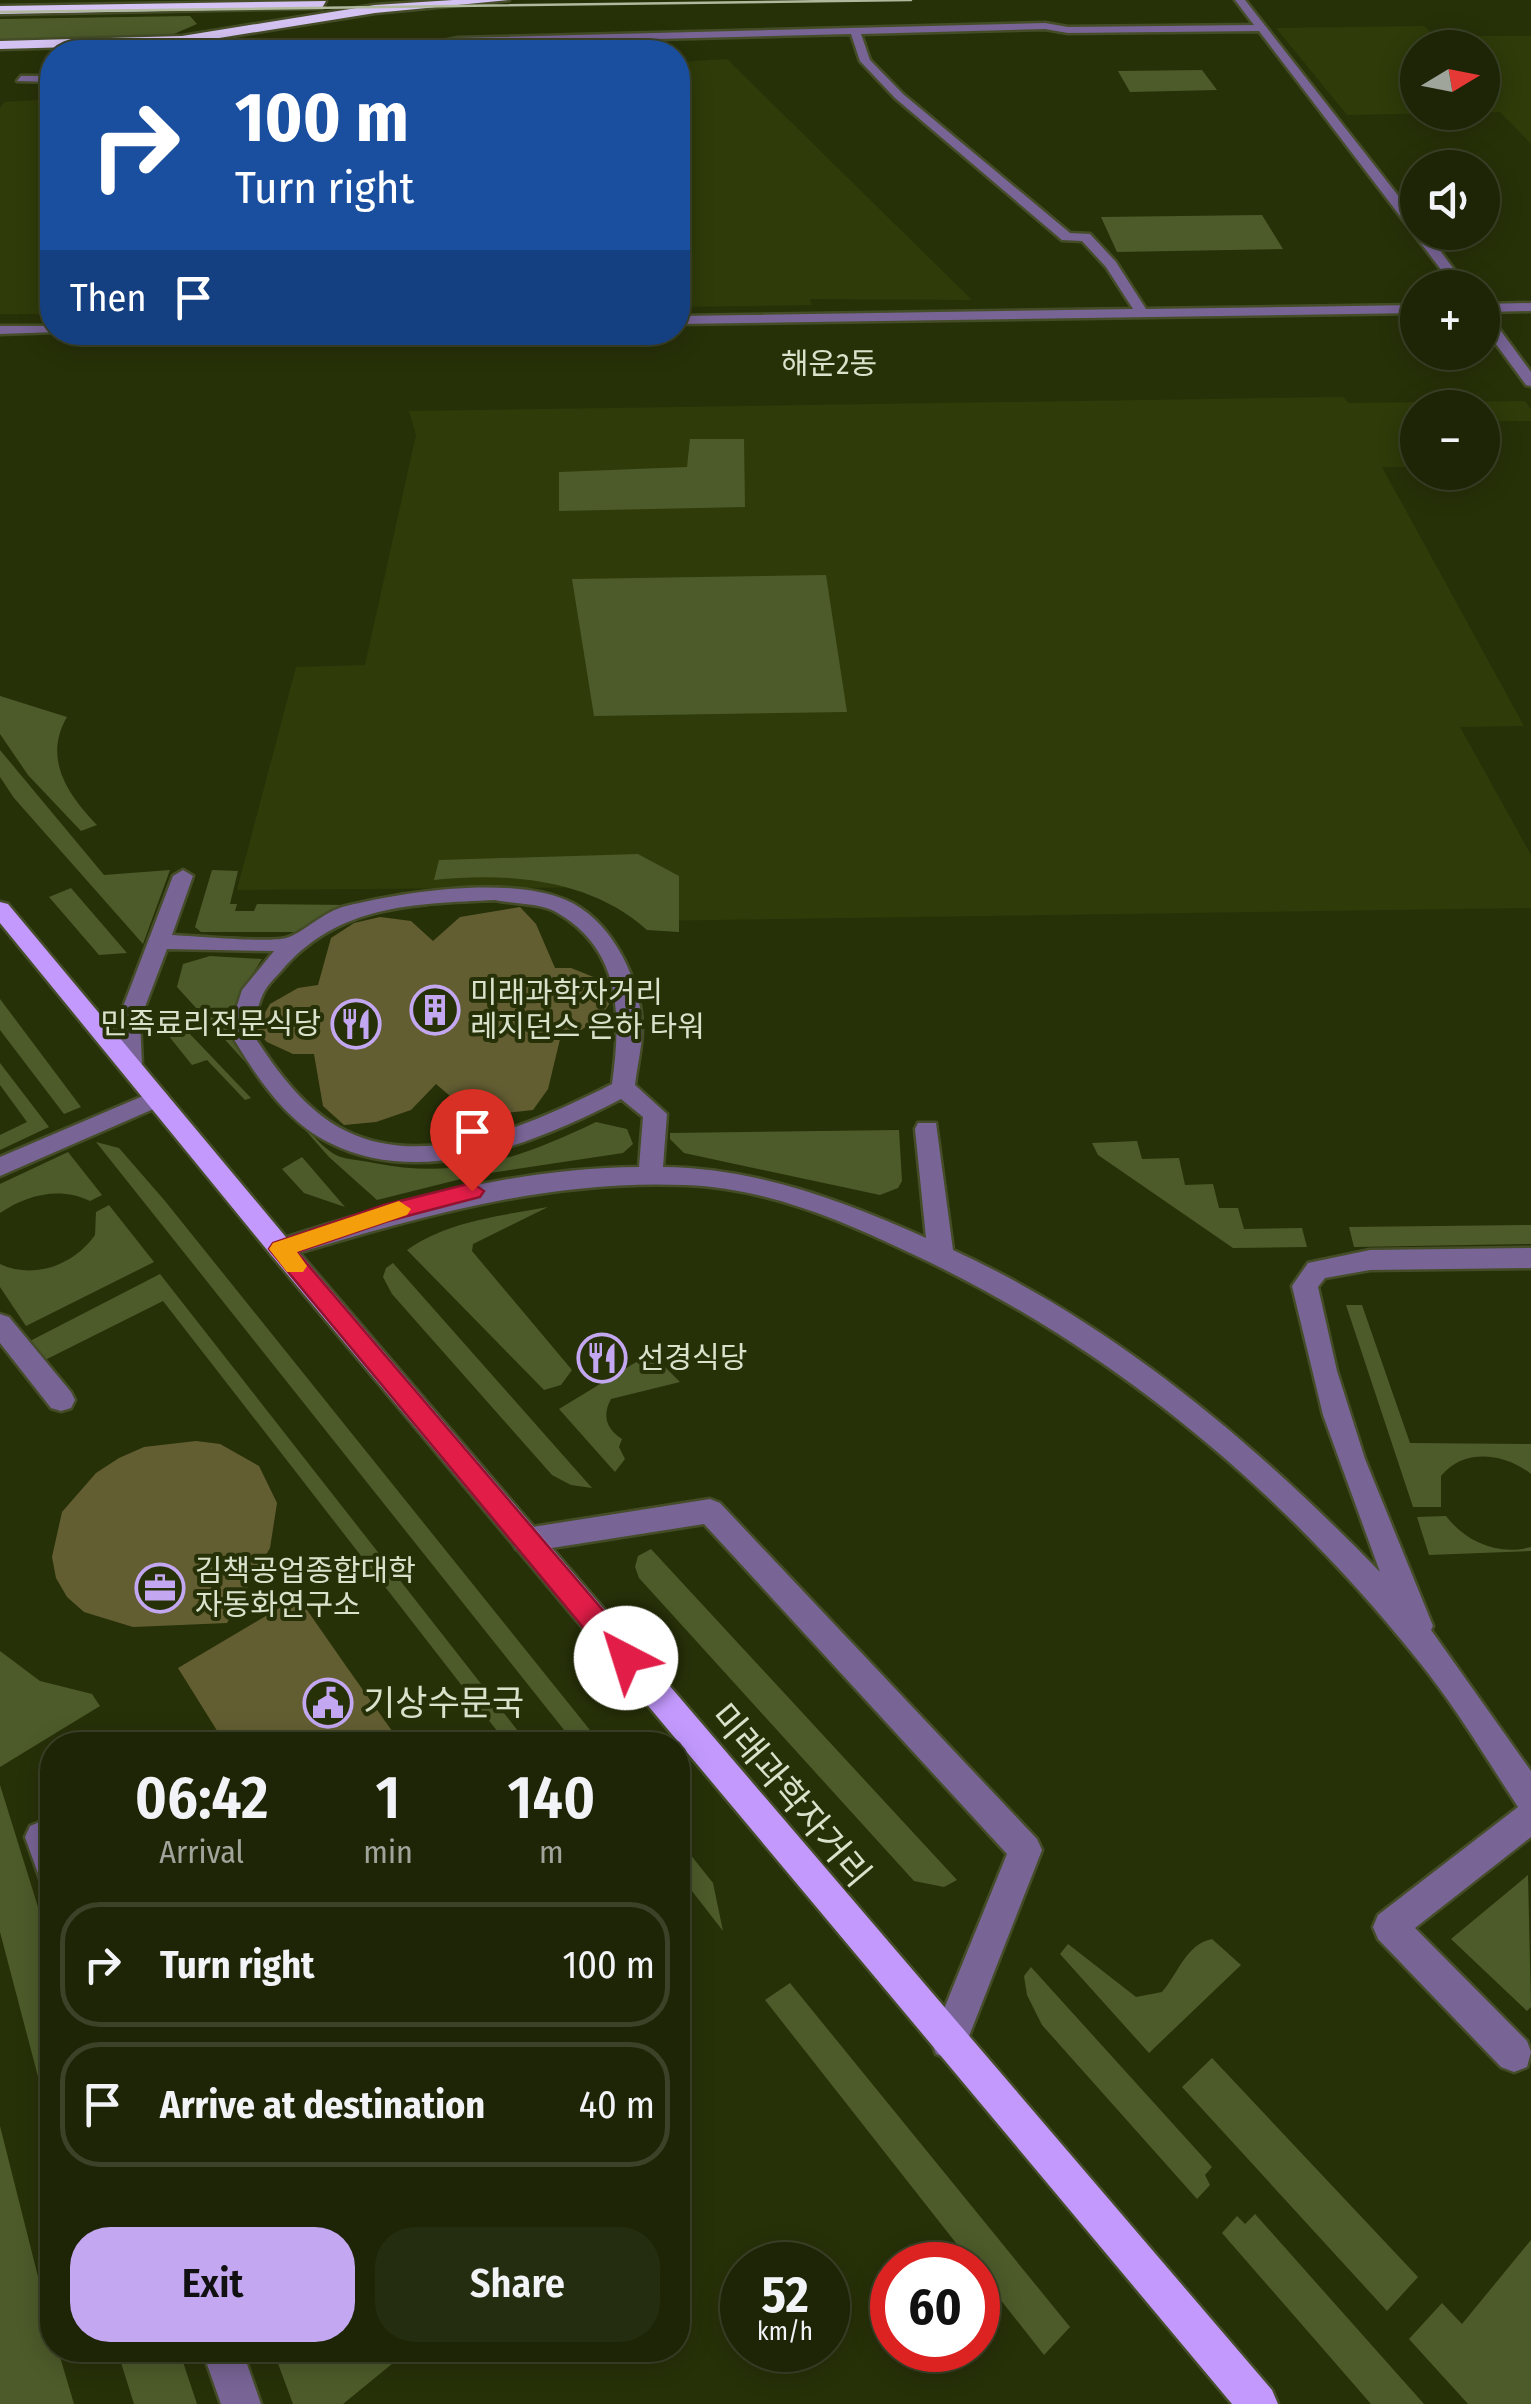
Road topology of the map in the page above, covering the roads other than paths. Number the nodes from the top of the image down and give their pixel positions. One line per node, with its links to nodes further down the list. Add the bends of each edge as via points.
1 (86, 0): 6 (highway)
2 (256, 0): 6 (highway)
3 (494, 0): 8 (highway)
4 (504, 0): 12 (highway, via 375,9)
5 (1240, 0): 9 (street)
6 (37, 6): 7 (highway); 8 (highway)
7 (0, 7)
8 (178, 7): 11 (highway, via 203,16 206,24)
9 (1262, 28): 10 (street); 18 (street)
10 (854, 30): 13 (street); 24 (street, via 864,61 899,96 1067,237 1085,236)
11 (164, 40)
12 (178, 40)
13 (494, 40)
14 (40, 44): 15 (highway)
15 (0, 45)
16 (40, 78): 17 (street)
17 (22, 79)
18 (1400, 208)
19 (1433, 250): 20 (street)
20 (1448, 270)
21 (1531, 307): 23 (street)
22 (1400, 309): 24 (street)
23 (1500, 310)
24 (1142, 313): 25 (street)
25 (690, 320)
26 (0, 330): 27 (street)
27 (40, 330)
28 (1500, 338): 29 (street)
29 (1531, 382)
30 (183, 876): 32 (street)
31 (0, 910): 34 (main road, 미래과학자거리)
32 (160, 942): 33 (street); 34 (street, via 129,1020)
33 (292, 945): 35 (street, via 349,912 424,897 495,894 560,905 595,932 622,975 631,1025); 35 (street, via 253,990 240,1031 281,1090 340,1138 372,1149 448,1152 520,1134)
34 (130, 1065): 36 (main road, 미래과학자거리)
35 (623, 1088): 39 (street, via 655,1114)
36 (157, 1098): 38 (street); 40 (main road, 미래과학자거리)
37 (927, 1129): 41 (street)
38 (0, 1167)
39 (650, 1177): 40 (street, via 541,1179 472,1191); 41 (street, via 688,1176 801,1195)
40 (281, 1249): 45 (main road, 미래과학자거리)
41 (940, 1253): 46 (street, via 1089,1336 1292,1500)
42 (1531, 1258): 46 (street, via 1370,1260 1317,1270 1306,1286 1312,1330 1384,1551)
43 (0, 1324): 44 (street)
44 (61, 1400)
45 (526, 1540): 47 (main road, 미래과학자거리); 51 (street, via 710,1511 1025,1850)
46 (1428, 1649): 49 (street)
47 (688, 1732)
48 (690, 1734): 51 (main road, 미래과학자거리)
49 (1531, 1798)
50 (1531, 1818): 52 (street, via 1390,1927)
51 (949, 2041): 55 (main road, 미래과학자거리)
52 (1514, 2054)
53 (226, 2362): 54 (street)
54 (241, 2404)
55 (1258, 2404)

